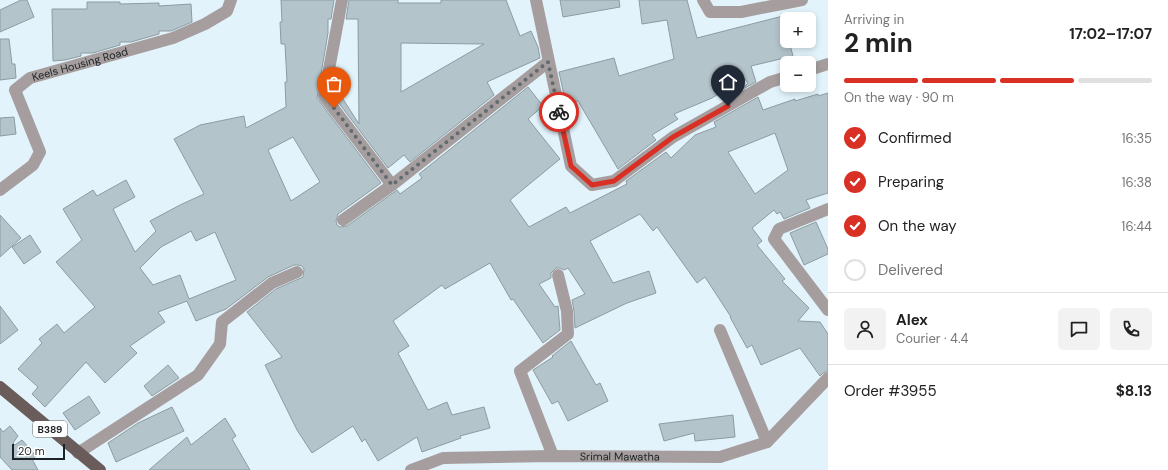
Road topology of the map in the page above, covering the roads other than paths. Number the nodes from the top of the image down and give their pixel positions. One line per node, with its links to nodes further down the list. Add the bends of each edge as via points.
1 (231, 0): 11 (street, Keels Housing Road, via 227,11 173,38 30,78 15,90 40,152 33,165)
2 (342, 0): 10 (street, via 324,96)
3 (536, 0): 6 (street)
4 (703, 0): 5 (street, via 710,12 741,12)
5 (802, 0)
6 (548, 62): 9 (street, via 571,166 592,185 614,181 673,137 770,82); 10 (street)
7 (828, 64): 8 (street)
8 (816, 68)
9 (780, 79)
10 (392, 185): 13 (street)
11 (0, 190)
12 (828, 209): 16 (street, via 779,229 774,239)
13 (343, 220)
14 (297, 272): 21 (street, via 272,283 222,322 220,344 198,375)
15 (558, 276): 22 (street, via 567,311 568,334 520,371)
16 (828, 310)
17 (720, 330): 20 (street)
18 (828, 378): 20 (street, Srimal Mawatha)
19 (0, 387): 21 (main road, B389)
20 (767, 442): 22 (street, Srimal Mawatha, via 720,457)
21 (78, 453): 23 (main road, B389)
22 (552, 456): 24 (street, Srimal Mawatha, via 443,458)
23 (100, 470)
24 (411, 470)

